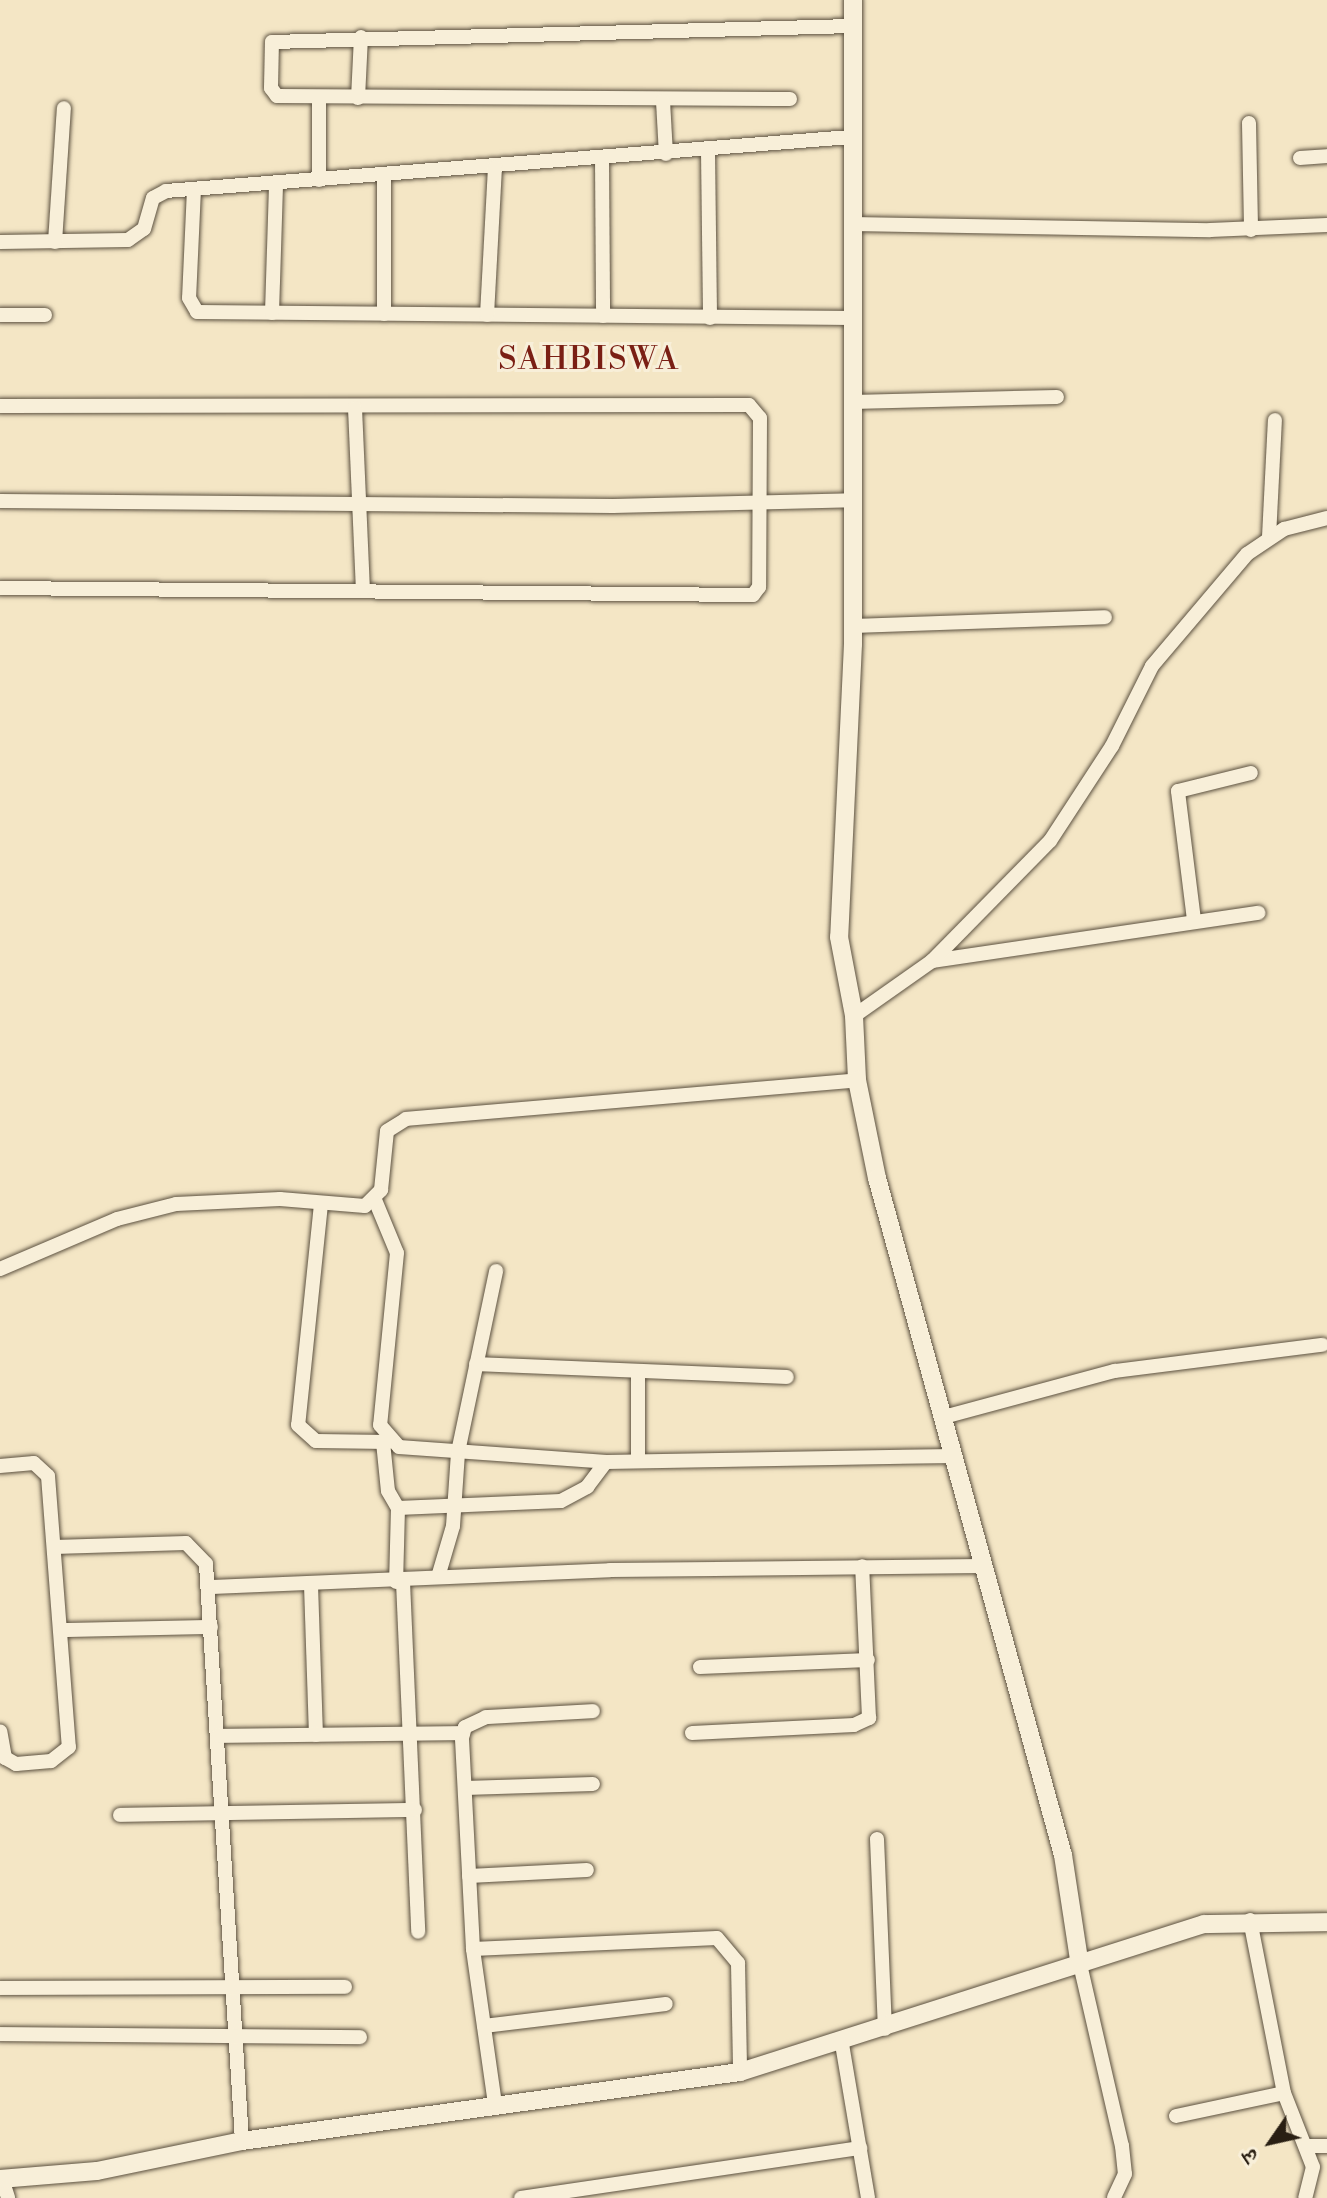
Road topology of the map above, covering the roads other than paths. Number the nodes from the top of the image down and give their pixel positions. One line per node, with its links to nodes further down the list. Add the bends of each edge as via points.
1 (853, 0): 2 (street)
2 (853, 26): 3 (street); 10 (street)
3 (361, 37): 4 (street, via 272,42 273,95); 5 (street)
4 (319, 97): 5 (street); 18 (street)
5 (358, 98): 7 (street)
6 (790, 99): 7 (street)
7 (663, 101): 12 (street)
8 (64, 108): 25 (street)
9 (1249, 123): 23 (street)
10 (851, 137): 11 (street); 21 (street)
11 (708, 151): 12 (street); 32 (street)
12 (666, 154): 15 (street)
13 (1327, 156): 14 (street)
14 (1300, 158)
15 (602, 159): 16 (street); 31 (street)
16 (495, 167): 17 (street); 30 (street)
17 (384, 175): 18 (street); 27 (street)
18 (319, 180): 19 (street)
19 (276, 183): 20 (street); 26 (street)
20 (194, 189): 25 (street, via 160,192 144,229 128,240); 26 (street, via 193,310)
21 (852, 224): 23 (street); 33 (street)
22 (1327, 225): 23 (street)
23 (1251, 230)
24 (0, 242): 25 (street)
25 (55, 242)
26 (272, 313): 27 (street)
27 (384, 314): 30 (street)
28 (0, 315): 29 (street)
29 (45, 315)
30 (487, 315): 31 (street)
31 (603, 316): 32 (street)
32 (710, 318): 33 (street)
33 (852, 318): 35 (street)
34 (1057, 397): 35 (street)
35 (852, 402): 39 (street)
36 (0, 406): 37 (street)
37 (355, 408): 41 (street, via 756,406); 42 (street)
38 (1275, 420): 44 (street)
39 (853, 500): 41 (street); 48 (street)
40 (0, 501): 42 (street)
41 (758, 502): 42 (street); 46 (street, via 759,587 753,595)
42 (361, 504): 46 (street)
43 (1327, 518): 44 (street)
44 (1269, 537): 52 (street, via 1247,554 1152,666 1112,746 1050,841)
45 (0, 588): 46 (street)
46 (363, 589)
47 (1105, 617): 48 (street)
48 (853, 626): 53 (street, via 839,937)
49 (1251, 773): 51 (street, via 1178,791)
50 (1258, 913): 51 (street)
51 (1194, 920): 52 (street)
52 (932, 961): 53 (street)
53 (854, 1016): 54 (street)
54 (857, 1080): 55 (street, via 406,1119 387,1131); 63 (street, via 891,1235)
55 (375, 1200): 56 (street, via 352,1207); 64 (street, via 397,1253 380,1425)
56 (321, 1204): 57 (street, via 226,1199 176,1204 117,1219); 64 (street, via 298,1425 316,1441)
57 (0, 1269)
58 (496, 1271): 60 (street)
59 (1322, 1345): 63 (street, via 1104,1373)
60 (476, 1364): 61 (street); 65 (street)
61 (638, 1375): 62 (street); 67 (street)
62 (787, 1377)
63 (944, 1417): 66 (street)
64 (386, 1442): 65 (street); 71 (street, via 388,1491)
65 (458, 1452): 68 (street); 70 (street)
66 (955, 1456): 67 (street); 74 (street)
67 (638, 1461): 68 (street)
68 (606, 1462): 70 (street, via 587,1487 561,1501)
69 (0, 1466): 72 (street, via 42,1467)
70 (456, 1503): 71 (street); 75 (street)
71 (398, 1508): 76 (street)
72 (54, 1547): 78 (street, via 186,1543 201,1554); 80 (street)
73 (862, 1566): 74 (street); 75 (street); 81 (street)
74 (981, 1566): 102 (street, via 1063,1855)
75 (438, 1577): 76 (street)
76 (400, 1582): 77 (street); 87 (street)
77 (311, 1585): 78 (street); 88 (street)
78 (212, 1587): 79 (street)
79 (211, 1627): 80 (street); 89 (street)
80 (63, 1630): 84 (street, via 70,1735 65,1753 51,1761 10,1763)
81 (868, 1660): 82 (street); 86 (street, via 872,1712 863,1723)
82 (700, 1667)
83 (593, 1711): 85 (street, via 486,1717 474,1720)
84 (0, 1731)
85 (463, 1733): 87 (street); 91 (street)
86 (692, 1733)
87 (413, 1734): 88 (street); 92 (street)
88 (316, 1735): 89 (street)
89 (218, 1736): 93 (street)
90 (593, 1784): 91 (street)
91 (465, 1788): 97 (street)
92 (415, 1810): 93 (street); 100 (street)
93 (221, 1813): 94 (street); 103 (street)
94 (120, 1815)
95 (877, 1839): 108 (street)
96 (587, 1870): 97 (street)
97 (469, 1876): 101 (street)
98 (1250, 1920): 99 (street, via 1284,1927); 102 (street, via 1212,1922); 114 (street)
99 (1327, 1922)
100 (418, 1932)
101 (473, 1949): 107 (street); 113 (street, via 717,1938 738,1963)
102 (1079, 1960): 108 (street); 126 (street, via 1122,2146 1125,2174)
103 (228, 1987): 104 (street); 105 (street); 111 (street)
104 (345, 1987)
105 (0, 1988)
106 (666, 2004): 107 (street)
107 (484, 2026): 115 (street)
108 (885, 2029): 112 (street)
109 (0, 2034): 111 (street)
110 (360, 2037): 111 (street)
111 (233, 2039): 117 (street)
112 (842, 2044): 113 (street); 120 (street)
113 (740, 2072): 115 (street)
114 (1284, 2093): 116 (street); 118 (street)
115 (495, 2104): 117 (street)
116 (1176, 2116)
117 (242, 2141): 121 (street, via 97,2171)
118 (1307, 2146): 119 (street); 127 (street, via 1313,2167)
119 (1327, 2146)
120 (860, 2148): 122 (street); 125 (street)
121 (1, 2179): 123 (street)
122 (602, 2192): 124 (street)
123 (8, 2198)
124 (521, 2198)
125 (868, 2198)
126 (1114, 2198)
127 (1306, 2198)

